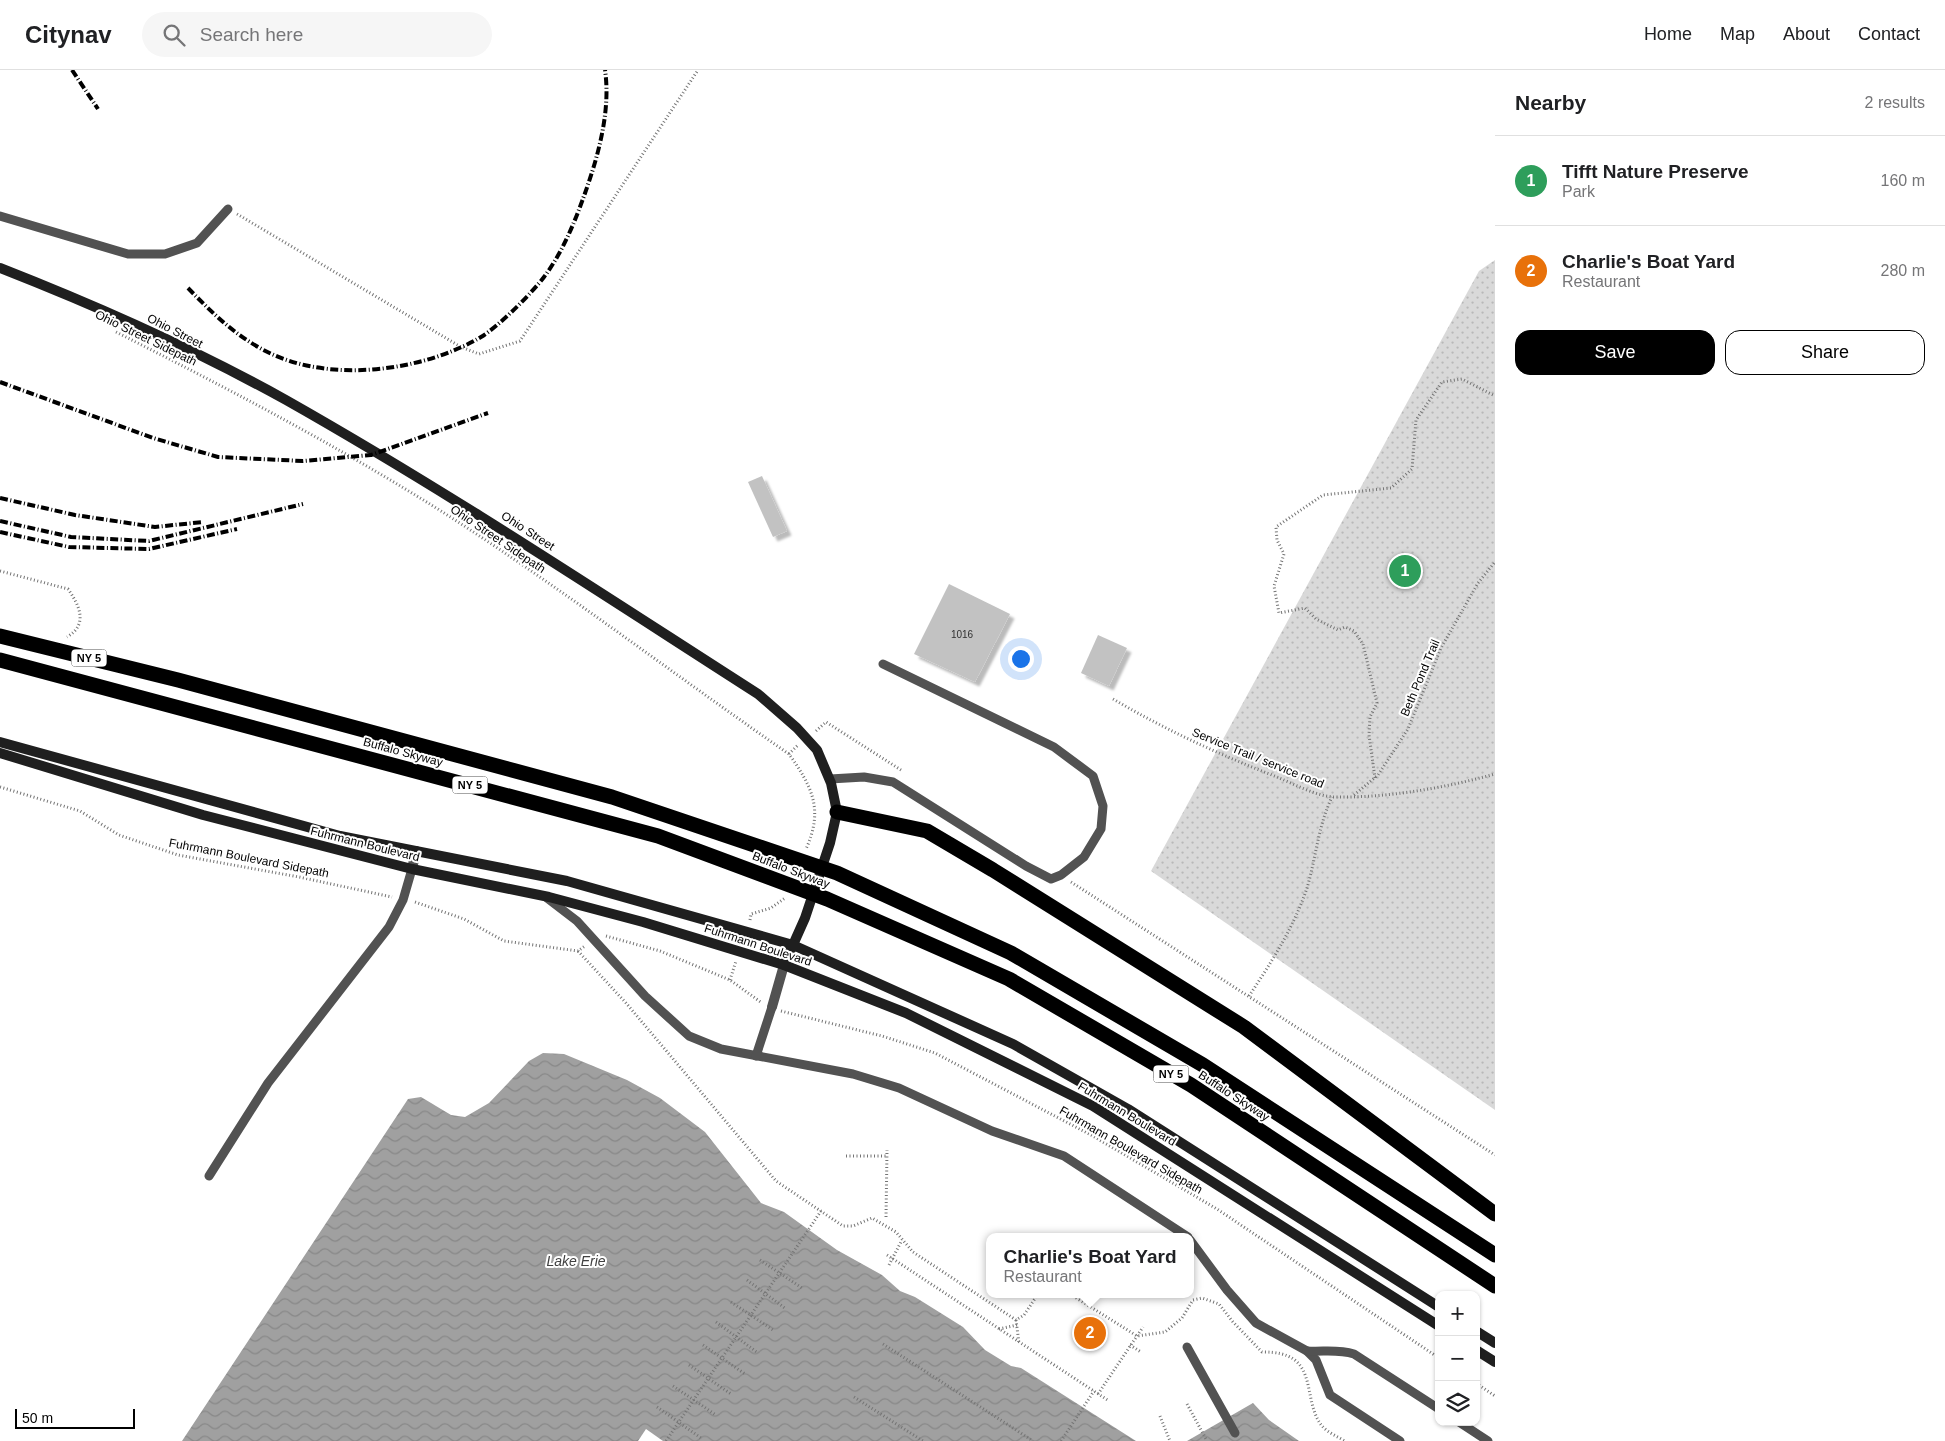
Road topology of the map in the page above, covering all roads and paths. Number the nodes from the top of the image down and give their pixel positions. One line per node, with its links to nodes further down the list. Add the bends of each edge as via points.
1 (698, 70): 2 (path, via 520,341 479,354)
2 (228, 208): 3 (lane, via 197,243 165,254 128,254)
3 (0, 216)
4 (0, 268): 20 (street, Ohio Street, via 126,320 284,399 464,505 758,694 817,750)
5 (114, 331): 17 (path, Ohio Street Sidepath, via 259,405 369,466 443,512)
6 (1495, 396): 19 (path, via 1462,379 1442,382 1416,420 1412,469 1391,488 1323,495 1276,526 1276,540 1284,554 1274,586 1279,613 1305,608 1316,619 1338,630 1345,627 1354,630 1363,644 1377,703 1370,717 1369,735)
7 (1495, 562): 19 (path, Beth Pond Trail, via 1478,584 1441,648 1408,729)
8 (0, 571): 10 (path, via 68,589 79,605 80,621 73,634)
9 (0, 636): 26 (highway, Buffalo Skyway / NY 5, via 178,680 612,797)
10 (66, 638)
11 (0, 660): 29 (highway, Buffalo Skyway / NY 5, via 658,836)
12 (883, 664): 20 (lane, via 1054,747 1093,776 1103,806 1101,829 1084,857 1051,879 893,782 864,777)
13 (1113, 699): 23 (path, Service Trail / service road, via 1230,759)
14 (0, 742): 25 (street, Fuhrmann Boulevard, via 340,836)
15 (792, 750): 17 (path)
16 (0, 754): 27 (street, Fuhrmann Boulevard, via 203,815)
17 (788, 754): 26 (path, Ohio Street Sidepath, via 804,775 815,803 813,834)
18 (1495, 774): 22 (path, Service Trail / service road, via 1449,786)
19 (1375, 778): 22 (path, Beth Pond Trail)
20 (830, 779): 24 (street, Ohio Street)
21 (0, 787): 31 (path, Fuhrmann Boulevard Sidepath, via 80,811 119,835 178,855)
22 (1354, 796): 23 (path, Service Trail / service road)
23 (1332, 797): 41 (path, via 1325,811 1306,889 1275,957)
24 (837, 812): 36 (street, Ohio Street, via 830,843); 52 (highway, via 927,832 993,870 1244,1028)
25 (416, 851): 27 (street); 36 (street, Fuhrmann Boulevard, via 567,881)
26 (801, 854): 58 (highway, Buffalo Skyway / NY 5, via 1011,953 1202,1065)
27 (412, 869): 30 (street, Fuhrmann Boulevard); 50 (lane, via 404,900 389,926 268,1084)
28 (1068, 880): 41 (path)
29 (787, 887): 33 (path, via 784,899); 63 (highway, Buffalo Skyway / NY 5, via 827,899 1018,984 1191,1086)
30 (541, 895): 39 (street, Fuhrmann Boulevard); 45 (lane, via 577,921 645,996 689,1036 721,1049)
31 (385, 896)
32 (416, 902): 37 (path, via 464,919 504,941)
33 (751, 916)
34 (600, 936): 40 (path, via 660,951)
35 (588, 944): 37 (path)
36 (793, 945): 39 (street, Ohio Street); 68 (street, Fuhrmann Boulevard, via 1013,1044 1104,1095)
37 (578, 951): 51 (path, via 776,1181)
38 (736, 960): 40 (path)
39 (784, 965): 43 (street); 72 (street, Fuhrmann Boulevard, via 906,1012 1093,1106)
40 (730, 980): 42 (path)
41 (1249, 996): 47 (path)
42 (758, 1001)
43 (772, 1007): 45 (lane)
44 (787, 1014): 89 (path, Fuhrmann Boulevard Sidepath, via 882,1036 935,1053 1092,1135 1217,1209)
45 (756, 1056): 54 (lane, via 853,1074 899,1088 992,1131 1064,1156)
46 (887, 1150): 49 (path)
47 (1495, 1155)
48 (846, 1156): 49 (path)
49 (888, 1156): 53 (path)
50 (209, 1176)
51 (821, 1211): 55 (path, via 843,1226 853,1226 872,1218 896,1232); 110 (path)
52 (1495, 1214)
53 (887, 1216)
54 (1181, 1233)
55 (902, 1240): 59 (path); 70 (path, via 913,1252)
56 (1194, 1245): 85 (lane, via 1256,1323)
57 (887, 1255): 59 (path)
58 (1495, 1255)
59 (892, 1258): 61 (path); 76 (path)
60 (760, 1260): 64 (path)
61 (889, 1264)
62 (747, 1280): 69 (path)
63 (1495, 1286)
64 (802, 1288)
65 (1035, 1298): 70 (path, via 1024,1315)
66 (1076, 1298): 78 (path)
67 (731, 1302): 75 (path)
68 (1435, 1304)
69 (786, 1309)
70 (1016, 1320): 73 (path)
71 (716, 1322): 86 (path)
72 (1435, 1323)
73 (1017, 1325): 76 (path); 82 (path)
74 (1143, 1327): 78 (path)
75 (773, 1330)
76 (999, 1330): 82 (path)
77 (1480, 1334): 79 (street)
78 (1137, 1336): 83 (path); 115 (path, via 1165,1332 1182,1318 1193,1300 1202,1298 1219,1304 1262,1352 1280,1351 1295,1362 1307,1376 1322,1426)
79 (1495, 1343)
80 (703, 1344): 92 (path)
81 (883, 1344): 112 (path)
82 (1020, 1344): 95 (path)
83 (1130, 1345): 87 (path); 97 (path)
84 (1187, 1347): 107 (lane)
85 (1308, 1351): 102 (lane, via 1340,1350 1354,1354); 116 (lane, via 1316,1360 1330,1395)
86 (758, 1352)
87 (1141, 1352)
88 (1480, 1353): 90 (street)
89 (1435, 1355)
90 (1495, 1362)
91 (689, 1365): 96 (path)
92 (744, 1374)
93 (672, 1386): 104 (path)
94 (1480, 1386): 98 (path)
95 (1094, 1391): 97 (path); 113 (path)
96 (731, 1394)
97 (1098, 1394): 100 (path)
98 (1495, 1396)
99 (854, 1397): 111 (path)
100 (1109, 1401)
101 (1187, 1404): 109 (path)
102 (1435, 1406)
103 (657, 1407): 108 (path)
104 (716, 1415)
105 (1160, 1416): 114 (path)
106 (1465, 1426): 117 (lane)
107 (1235, 1433)
108 (701, 1438)
109 (1206, 1439)
110 (666, 1441)
111 (923, 1441)
112 (1033, 1441)
113 (1061, 1441)
114 (1170, 1441)
115 (1345, 1441)
116 (1400, 1441)
117 (1488, 1441)

